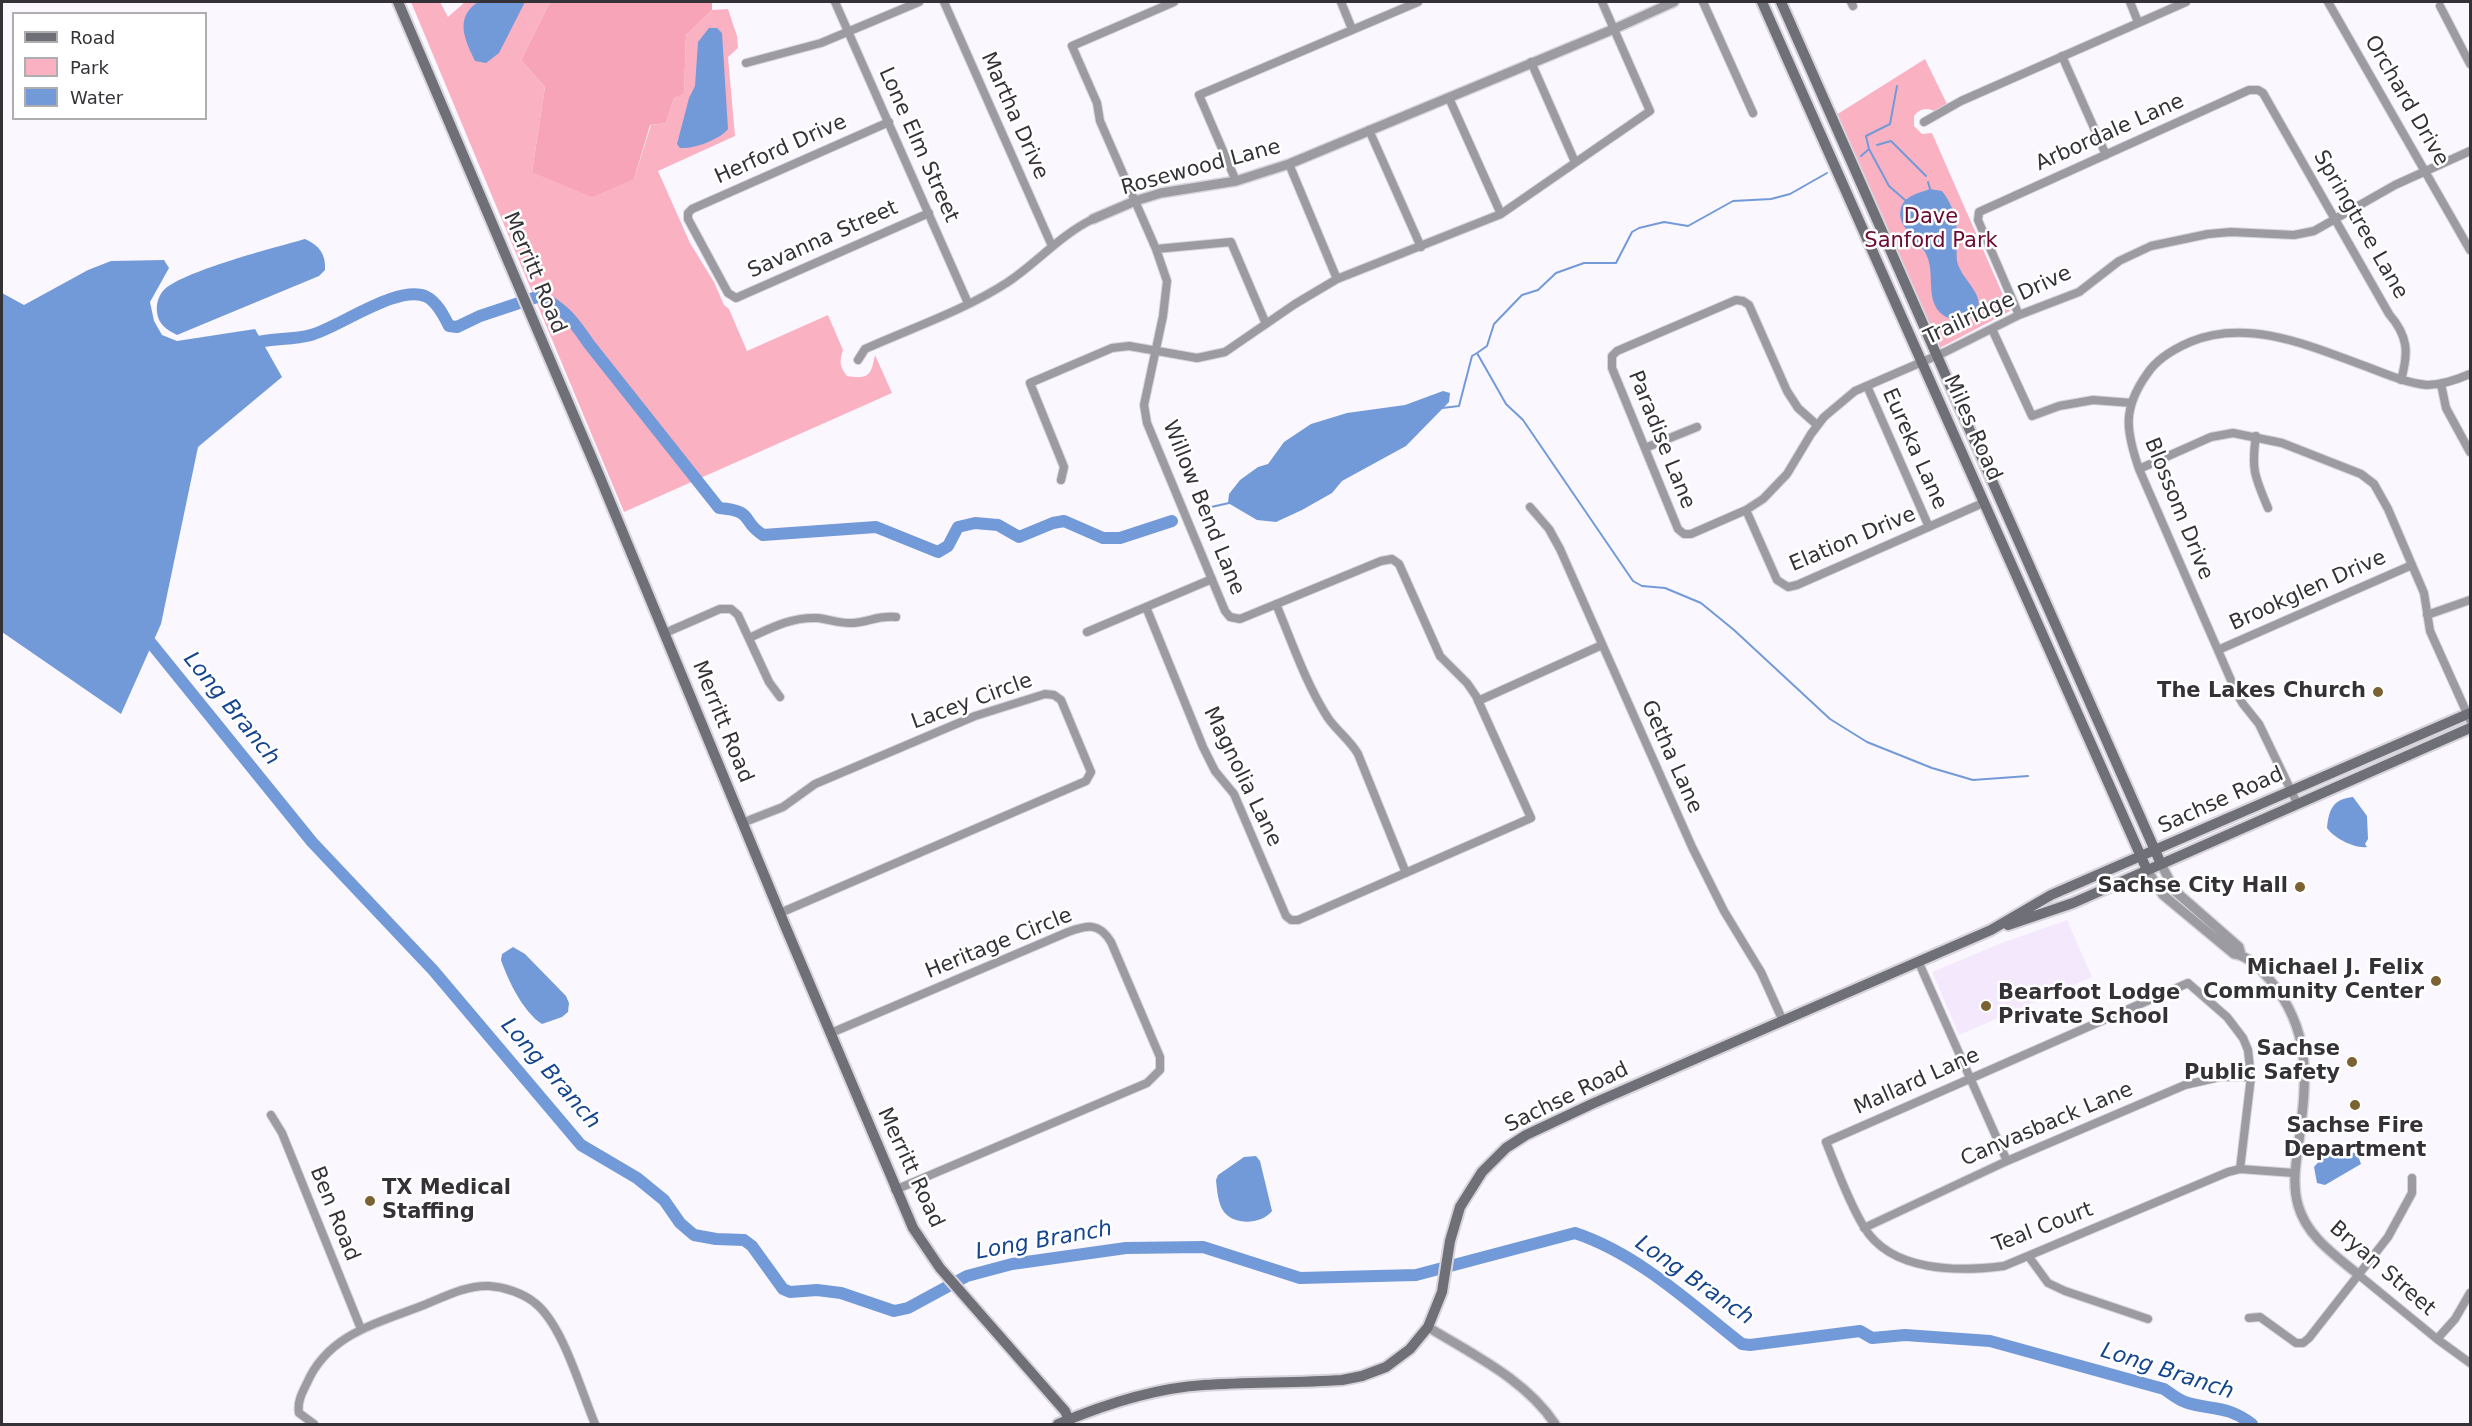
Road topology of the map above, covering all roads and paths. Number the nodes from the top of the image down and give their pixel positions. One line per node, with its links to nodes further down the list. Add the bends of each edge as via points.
1 (398, 2): 86 (main road, Merritt Road)
2 (835, 2): 20 (street, Lone Elm Street)
3 (919, 2): 20 (street)
4 (944, 2): 44 (street, Martha Drive)
5 (1174, 2): 39 (street, Willow Bend Lane, via 1072,46)
6 (1341, 2): 18 (street)
7 (1419, 2): 18 (street)
8 (1602, 2): 19 (street)
9 (1674, 2): 19 (street, Rosewood Lane)
10 (1703, 2): 27 (street)
11 (1762, 2): 38 (main road, Miles Road)
12 (1781, 2): 37 (main road, Miles Road)
13 (2130, 2): 17 (street)
14 (2186, 2): 17 (street)
15 (2328, 2): 35 (street, Orchard Drive)
16 (2440, 6): 24 (street)
17 (2138, 22): 21 (street)
18 (1352, 29): 36 (street, via 1199,95)
19 (1614, 29): 22 (street, Rosewood Lane); 33 (street, via 1650,111)
20 (849, 32): 23 (street, via 821,44); 28 (street, Lone Elm Street)
21 (2062, 56): 29 (street); 32 (street)
22 (1531, 62): 26 (street, Rosewood Lane); 33 (street)
23 (746, 63)
24 (2470, 64)
25 (2264, 93): 32 (street, Arbordale Lane, via 2249,90); 43 (street, Springtree Lane)
26 (1449, 98): 30 (street, Rosewood Lane); 41 (street)
27 (1753, 113)
28 (889, 122): 40 (street, Lone Elm Street); 49 (street, Herford Drive, via 688,213)
29 (1924, 122)
30 (1369, 130): 34 (street, Rosewood Lane); 45 (street)
31 (2470, 151): 35 (street, Trailridge Drive)
32 (2106, 155): 51 (street, Arbordale Lane, via 1979,212 1978,220)
33 (1575, 162): 41 (street)
34 (1289, 164): 36 (street, Rosewood Lane); 48 (street)
35 (2425, 171): 43 (street, Trailridge Drive); 47 (street, Orchard Drive)
36 (1236, 182): 39 (street, Rosewood Lane, via 1161,193)
37 (1865, 189): 38 (main road); 55 (main road, Miles Road)
38 (1848, 197): 57 (main road, Miles Road)
39 (1135, 201): 42 (street, Rosewood Lane); 46 (street, Willow Bend Lane)
40 (929, 213): 49 (street, Savanna Street); 50 (street, Lone Elm Street)
41 (1501, 213): 45 (street)
42 (1093, 219): 44 (street, Rosewood Lane)
43 (2336, 219): 51 (street, Trailridge Drive, via 2314,231 2294,235 2231,232 2151,246 2119,261 2079,292); 59 (street, Springtree Lane, via 2398,325 2408,357)
44 (1052, 246): 50 (street, Rosewood Lane, via 1009,282)
45 (1421, 247): 48 (street)
46 (1156, 249): 52 (street, via 1231,242); 54 (street, Willow Bend Lane, via 1167,281)
47 (2470, 250)
48 (1337, 279): 52 (street)
49 (731, 297)
50 (968, 303): 56 (street, Rosewood Lane, via 866,349)
51 (2019, 315): 53 (street, Trailridge Drive)
52 (1266, 324): 54 (street, via 1225,352 1197,358)
53 (1992, 329): 55 (street, Trailridge Drive); 62 (street, via 2032,416 2093,400)
54 (1155, 351): 69 (street, via 1129,346 1112,348 1030,383 1064,467); 77 (street, Willow Bend Lane, via 1144,405 1147,423)
55 (1938, 355): 57 (street, Trailridge Drive); 78 (main road, Miles Road)
56 (858, 360)
57 (1922, 362): 61 (street, Trailridge Drive); 70 (main road, Miles Road)
58 (2470, 374): 60 (street, Blossom Drive)
59 (2401, 380): 60 (street, Blossom Drive); 62 (street, Blossom Drive, via 2292,340 2229,333 2203,336 2164,357 2150,369)
60 (2441, 384): 67 (street, via 2446,408)
61 (1867, 386): 63 (street, Trailridge Drive, via 1839,403); 74 (street, Eureka Lane)
62 (2132, 403): 68 (street, Blossom Drive, via 2129,439)
63 (1817, 425): 66 (street, Paradise Lane, via 1787,391 1749,305 1737,300 1612,356 1612,368); 73 (street, Trailridge Drive, via 1782,481)
64 (1697, 426): 66 (street)
65 (2256, 436): 68 (street, via 2233,433 2211,437); 72 (street, via 2254,474); 76 (street, via 2325,458 2374,484)
66 (1645, 448): 75 (street, Paradise Lane, via 1678,529)
67 (2470, 452)
68 (2139, 469): 89 (street, Blossom Drive)
69 (1061, 480)
70 (1983, 503): 74 (street, Elation Drive); 81 (main road, Miles Road)
71 (1530, 507): 88 (street, Getha Lane, via 1560,549)
72 (2268, 508)
73 (1746, 510): 74 (street, Elation Drive, via 1776,580 1788,587); 75 (street, Trailridge Drive)
74 (1929, 527)
75 (1684, 534)
76 (2412, 565): 83 (street, via 2424,593); 89 (street, Brookglen Drive)
77 (1212, 579): 80 (street, Willow Bend Lane, via 1230,617 1240,619); 82 (street)
78 (2045, 597): 81 (main road); 98 (main road, Miles Road)
79 (2470, 600): 83 (street)
80 (1276, 604): 91 (street, Willow Bend Lane, via 1392,559 1399,564 1440,656 1467,683); 102 (street, via 1321,705 1358,754)
81 (2028, 604): 99 (main road, Miles Road)
82 (1146, 607): 85 (street); 102 (street, Magnolia Lane, via 1203,747 1215,771 1234,794 1288,918 1298,920)
83 (2427, 615): 92 (street, via 2430,631)
84 (896, 618): 87 (street, via 879,615 848,623 797,619)
85 (1087, 632)
86 (665, 633): 87 (street, via 726,607 738,615); 97 (main road, Merritt Road)
87 (749, 638): 90 (street)
88 (1602, 645): 91 (street); 107 (street, Getha Lane, via 1692,847 1761,972)
89 (2218, 650): 94 (street, Blossom Drive, via 2241,701 2259,724)
90 (780, 697)
91 (1478, 701): 96 (street, Willow Bend Lane)
92 (2470, 716): 94 (main road, Sachse Road)
93 (2470, 728): 95 (main road, Sachse Road)
94 (2292, 792): 95 (street, Blossom Drive); 98 (main road, Sachse Road)
95 (2297, 804): 100 (main road, Sachse Road)
96 (1531, 818): 102 (street, Magnolia Lane)
97 (742, 823): 103 (main road, Merritt Road); 103 (street, Lacey Circle, via 783,807 815,784 993,710 1050,694 1058,697 1065,710 1090,772 1086,781)
98 (2156, 851): 99 (main road, Sachse Road); 100 (main road, Miles Road)
99 (2142, 856): 101 (main road, Miles Road); 104 (main road, Sachse Road, via 2051,895)
100 (2161, 864): 101 (main road, Sachse Road); 105 (street, Bryan Street, via 2175,891 2240,947)
101 (2147, 870): 104 (main road, Sachse Road, via 2073,903); 105 (street, Bryan Street, via 2163,895 2234,954)
102 (1406, 873)
103 (780, 913): 108 (main road, Merritt Road)
104 (1991, 930): 106 (main road, Sachse Road)
105 (2241, 955): 115 (street, Bryan Street, via 2282,995 2299,1033 2303,1100)
106 (1919, 963): 107 (main road, Sachse Road); 110 (street)
107 (1783, 1021): 124 (main road, Sachse Road, via 1586,1107 1506,1148 1469,1191 1453,1227 1442,1292)
108 (831, 1033): 117 (main road, Merritt Road); 117 (street, Heritage Circle, via 1068,932 1094,927 1105,931 1111,942 1160,1057 1160,1070 1147,1083)
109 (2251, 1077): 110 (street, Mallard Lane, via 2248,1050 2239,1033 2227,1017 2188,983); 113 (street, Canvasback Lane, via 2220,1077 2185,1085); 114 (street)
110 (1971, 1078): 112 (street, Mallard Lane); 113 (street)
111 (271, 1115): 125 (street, Ben Road, via 282,1133)
112 (1826, 1142): 118 (street, Teal Court)
113 (2007, 1161): 118 (street, Canvasback Lane)
114 (2240, 1169): 115 (street, Teal Court); 119 (street, Teal Court, via 2204,1180)
115 (2294, 1173): 120 (street, Bryan Street, via 2297,1203 2306,1226)
116 (2412, 1178): 120 (street, via 2412,1193 2388,1237)
117 (896, 1190): 128 (main road, Merritt Road, via 913,1228 940,1268)
118 (1864, 1228): 119 (street, Teal Court, via 1892,1253 1937,1267 1986,1268)
119 (2029, 1257): 123 (street, via 2048,1282 2066,1292)
120 (2360, 1276): 122 (street, via 2303,1343 2296,1343 2260,1317); 126 (street, Bryan Street)
121 (2470, 1293): 126 (street)
122 (2249, 1318)
123 (2148, 1319)
124 (1428, 1328): 128 (main road, Sachse Road, via 1398,1359 1362,1376 1167,1390 1101,1407); 132 (street, via 1497,1369 1544,1408)
125 (362, 1329): 129 (street, via 334,1345 314,1366 298,1408 302,1417); 130 (street, via 468,1288 488,1286 513,1291 535,1303 556,1329)
126 (2437, 1339): 127 (street, Bryan Street)
127 (2470, 1363)
128 (1069, 1420): 131 (main road, Sachse Road)
129 (314, 1425)
130 (595, 1425)
131 (1058, 1425)
132 (1555, 1425)

